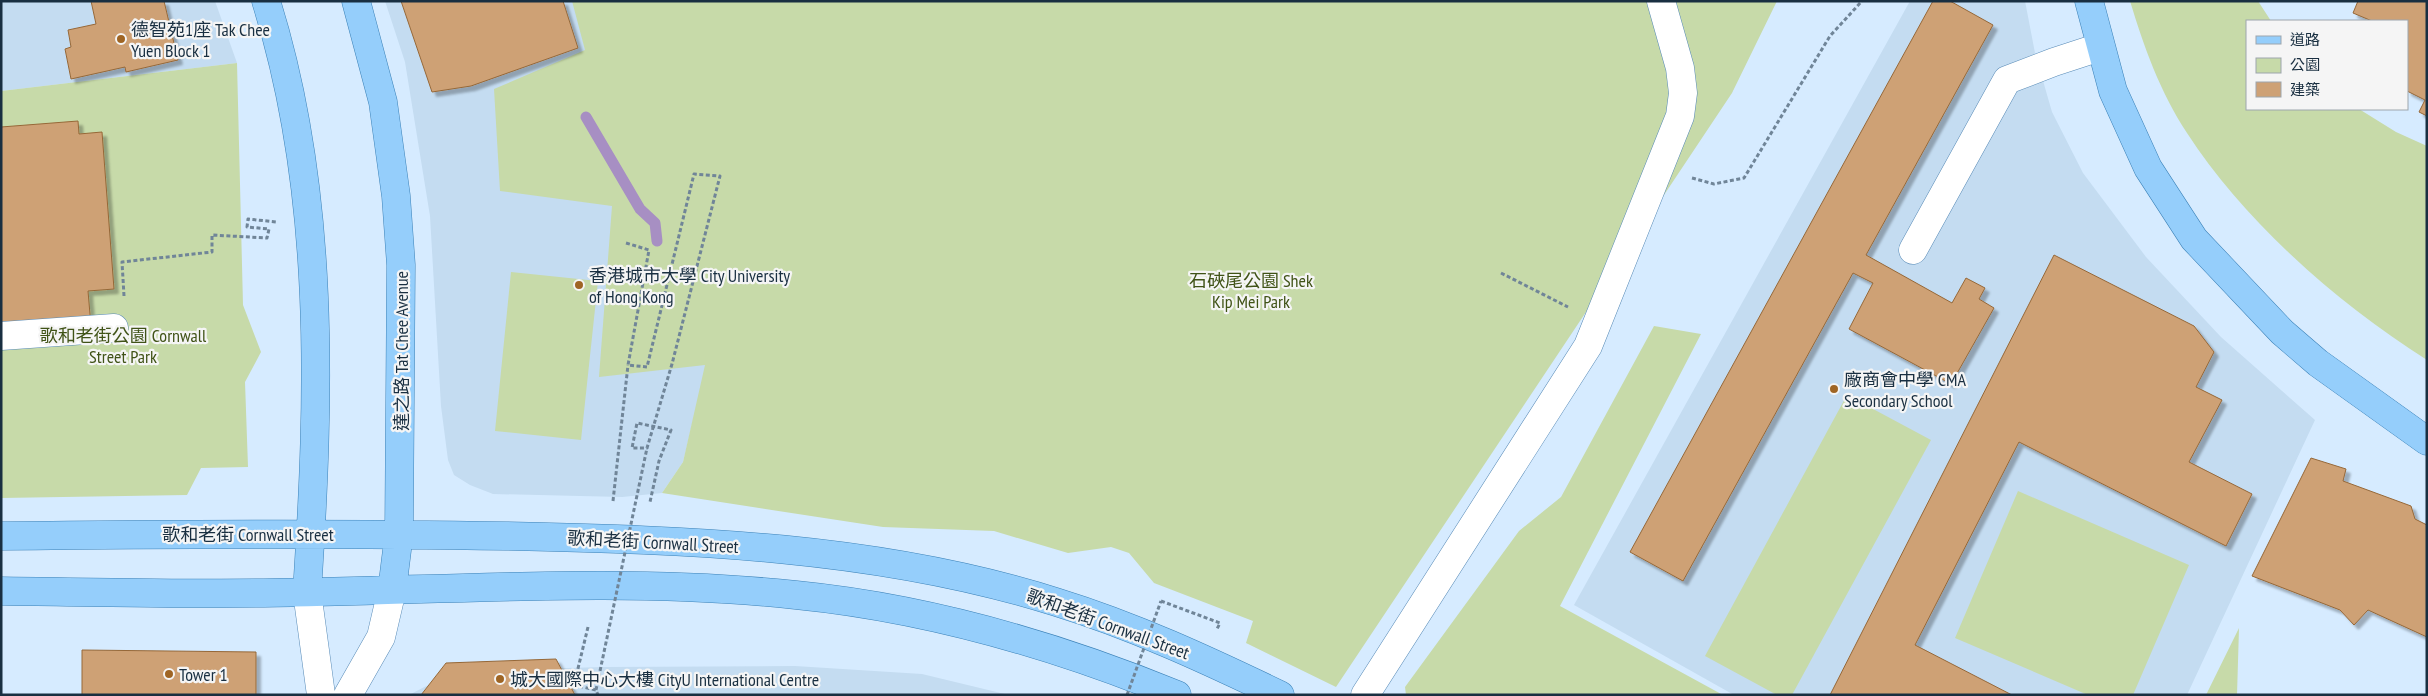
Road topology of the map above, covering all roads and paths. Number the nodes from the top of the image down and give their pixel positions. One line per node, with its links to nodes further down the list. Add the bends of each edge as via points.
1 (266, 1): 19 (main road, via 292,106 309,204 316,354)
2 (356, 1): 20 (main road, 達之路 Tat Chee Avenue, via 383,102 396,196 401,265)
3 (1661, 1): 34 (street, via 1680,68 1683,93 1680,116 1588,346)
4 (2089, 1): 5 (main road)
5 (2100, 47): 8 (street, via 2007,80); 15 (main road, via 2114,91 2148,168 2194,240 2282,332 2318,363)
6 (283, 222): 9 (path, via 248,219 248,227 269,229 267,238 212,235 212,252)
7 (626, 244): 14 (path, via 649,250)
8 (1913, 250)
9 (122, 262)
10 (1501, 273): 11 (path)
11 (1571, 308)
12 (114, 328): 13 (street)
13 (1, 336)
14 (628, 365): 16 (path, via 647,366 694,174 720,176); 18 (path)
15 (2427, 441)
16 (647, 448): 17 (path, via 632,448 637,423 671,430 659,461); 27 (path, bridge)
17 (651, 500)
18 (613, 501)
19 (311, 533): 20 (main road, 歌和老街 Cornwall Street); 21 (main road, 歌和老街 Cornwall Street); 24 (main road)
20 (399, 534): 22 (main road, 達之路 Tat Chee Avenue); 33 (main road, 歌和老街 Cornwall Street, via 614,538 753,546 896,564 1055,602 1150,636)
21 (1, 536)
22 (392, 590): 24 (main road); 29 (street, 達之路 Tat Chee Avenue, via 381,637); 32 (main road, via 696,588 797,595 942,619 1077,657)
23 (1, 591): 24 (main road)
24 (306, 592): 28 (street)
25 (1220, 623): 31 (path, bridge, via 1161,601)
26 (588, 627): 27 (path, via 574,685)
27 (596, 690): 30 (path)
28 (321, 695)
29 (348, 695)
30 (598, 695)
31 (1127, 695)
32 (1176, 695)
33 (1280, 695)
34 (1365, 695)

